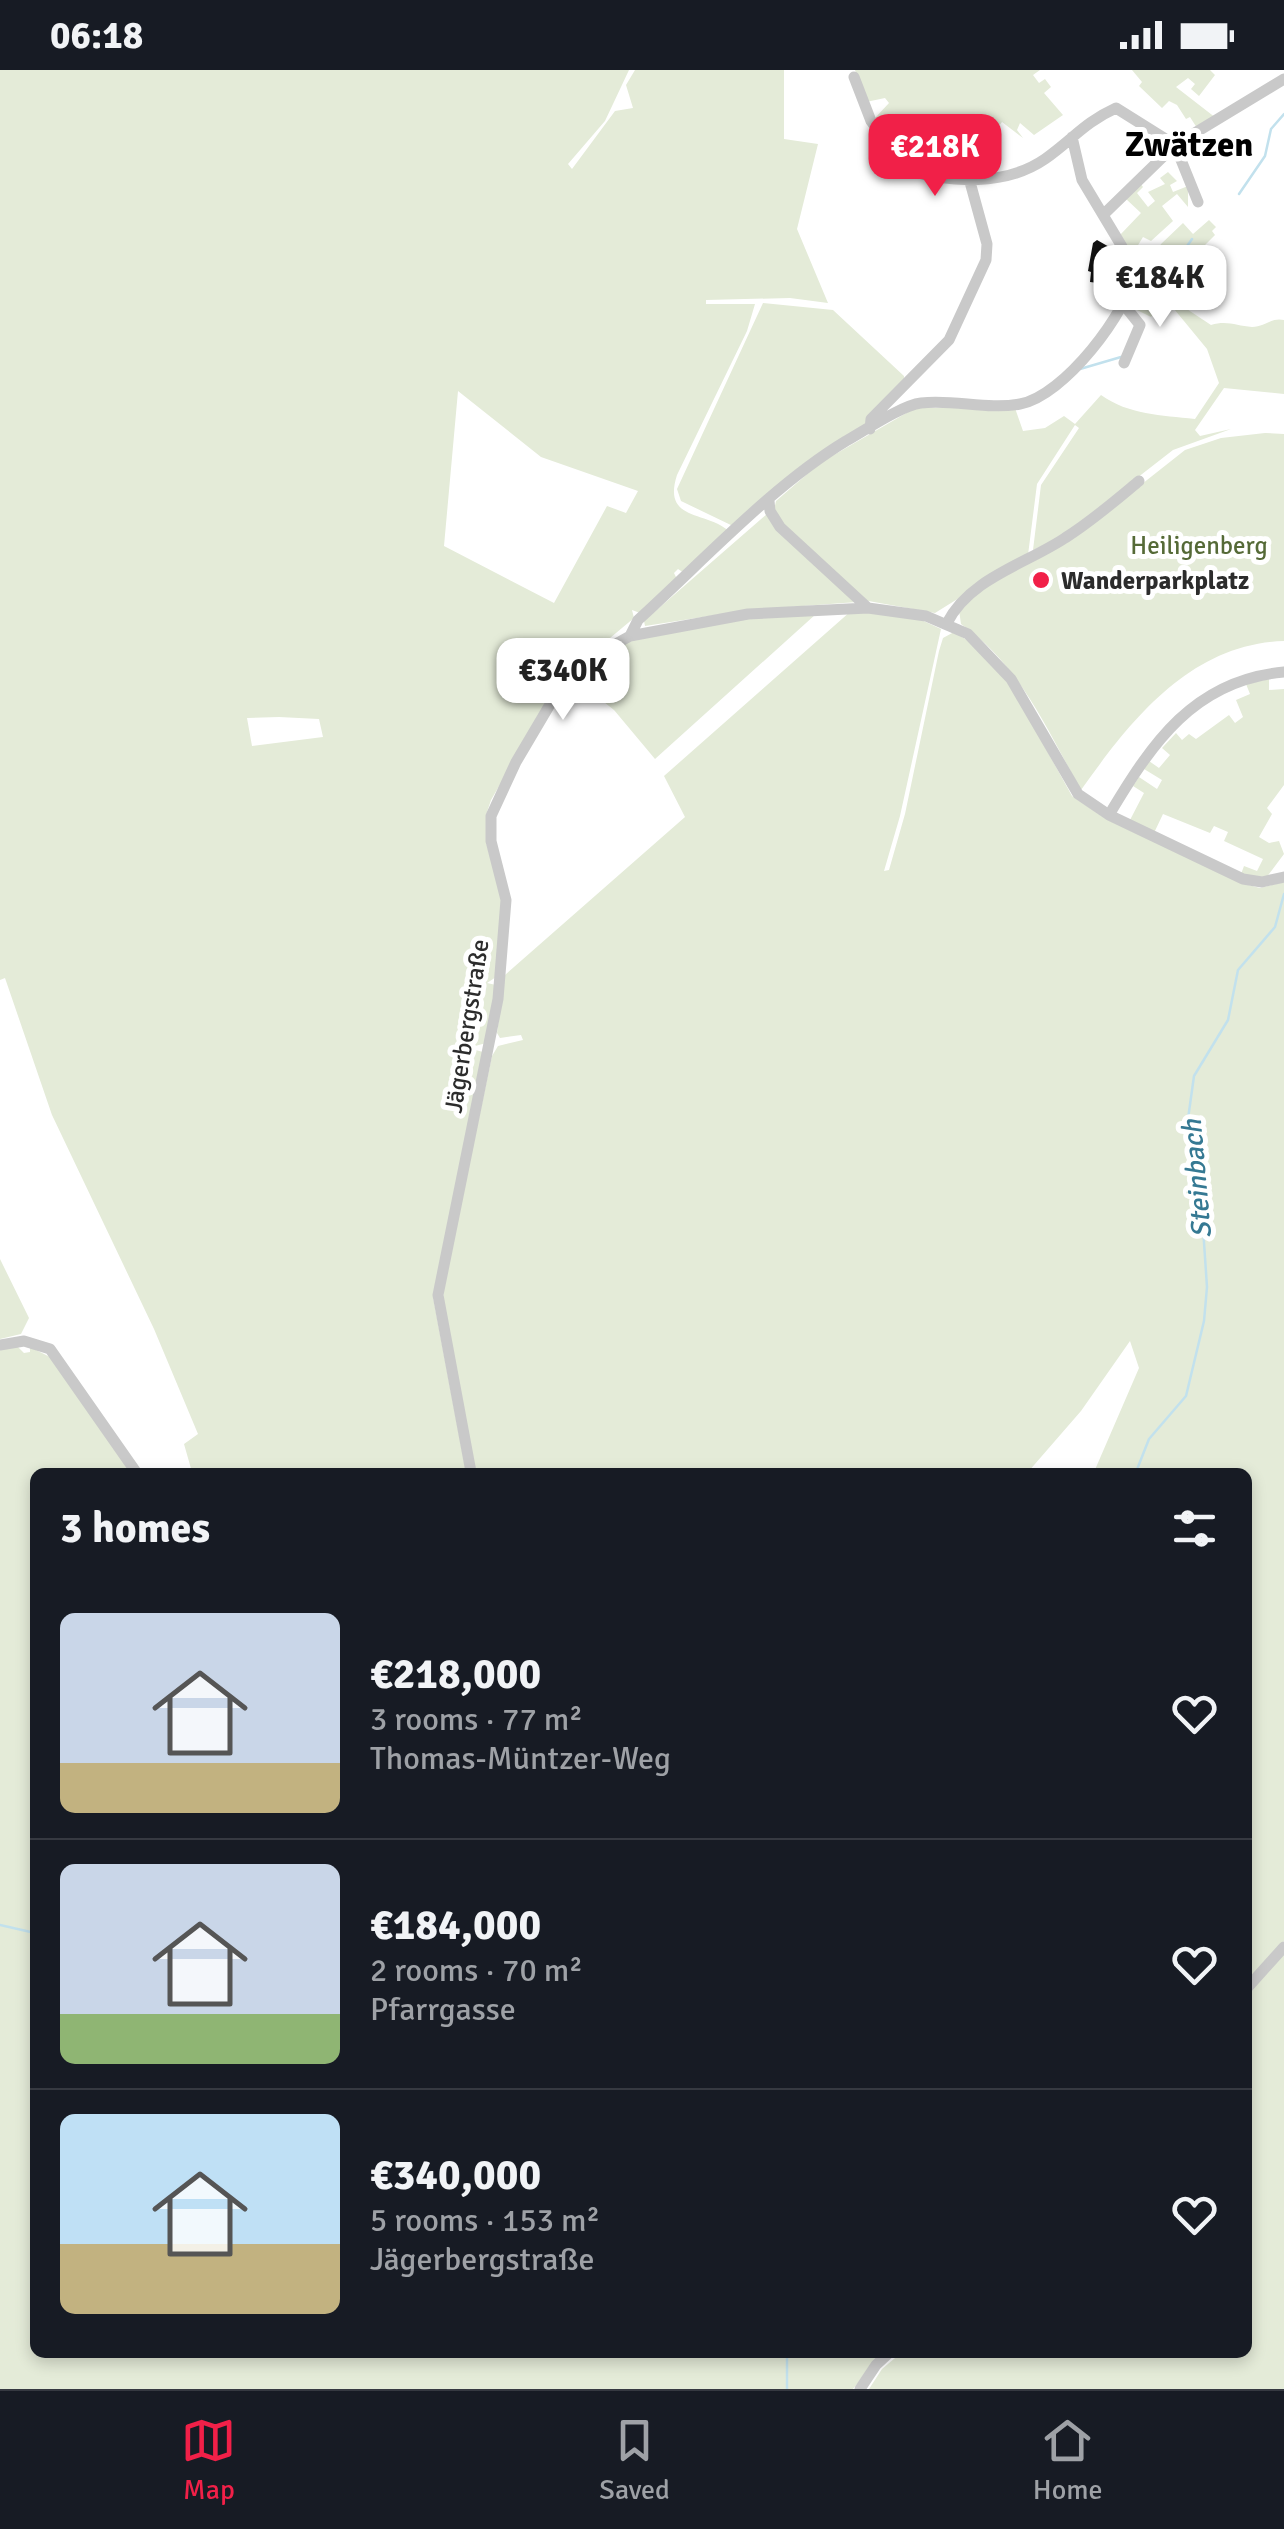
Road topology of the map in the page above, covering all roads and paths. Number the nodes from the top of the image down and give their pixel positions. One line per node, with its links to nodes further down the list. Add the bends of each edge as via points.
1 (854, 77): 5 (street, via 871,121 903,168)
2 (1284, 80): 4 (street)
3 (1072, 138): 4 (street, via 1090,119 1116,108); 5 (street, via 1034,165); 7 (street, via 1082,180)
4 (1175, 144): 6 (street); 7 (street)
5 (970, 182): 10 (street, via 986,260 949,340 871,419)
6 (1198, 202)
7 (1103, 215): 8 (street, Jägerbergstraße, via 1136,270)
8 (1124, 305): 9 (street, via 1140,325); 10 (street, Jägerbergstraße, via 1045,394 998,407 916,404)
9 (1124, 363)
10 (870, 428): 12 (street, Jägerbergstraße, via 816,460)
11 (1139, 481): 14 (street, via 1062,540 979,588)
12 (770, 501): 13 (street, via 780,527); 15 (street, Jägerbergstraße, via 638,620)
13 (868, 608): 14 (street, Jägerbergstraße); 15 (street, Jägerbergstraße, via 748,614)
14 (947, 623): 17 (street, via 986,649 1012,678 1068,782)
15 (630, 636): 22 (street, Jägerbergstraße, via 596,656 555,696 490,816 506,900 498,999 438,1295)
16 (1284, 672): 17 (street, via 1244,677 1204,698 1149,753)
17 (1109, 815): 19 (street, via 1243,879)
18 (1284, 863): 19 (street)
19 (1281, 878)
20 (0, 1344): 21 (street, via 50,1349)
21 (133, 1468)
22 (470, 1468)
23 (1284, 1947): 24 (street)
24 (1252, 1982)
25 (884, 2358): 26 (street)
26 (860, 2389)

